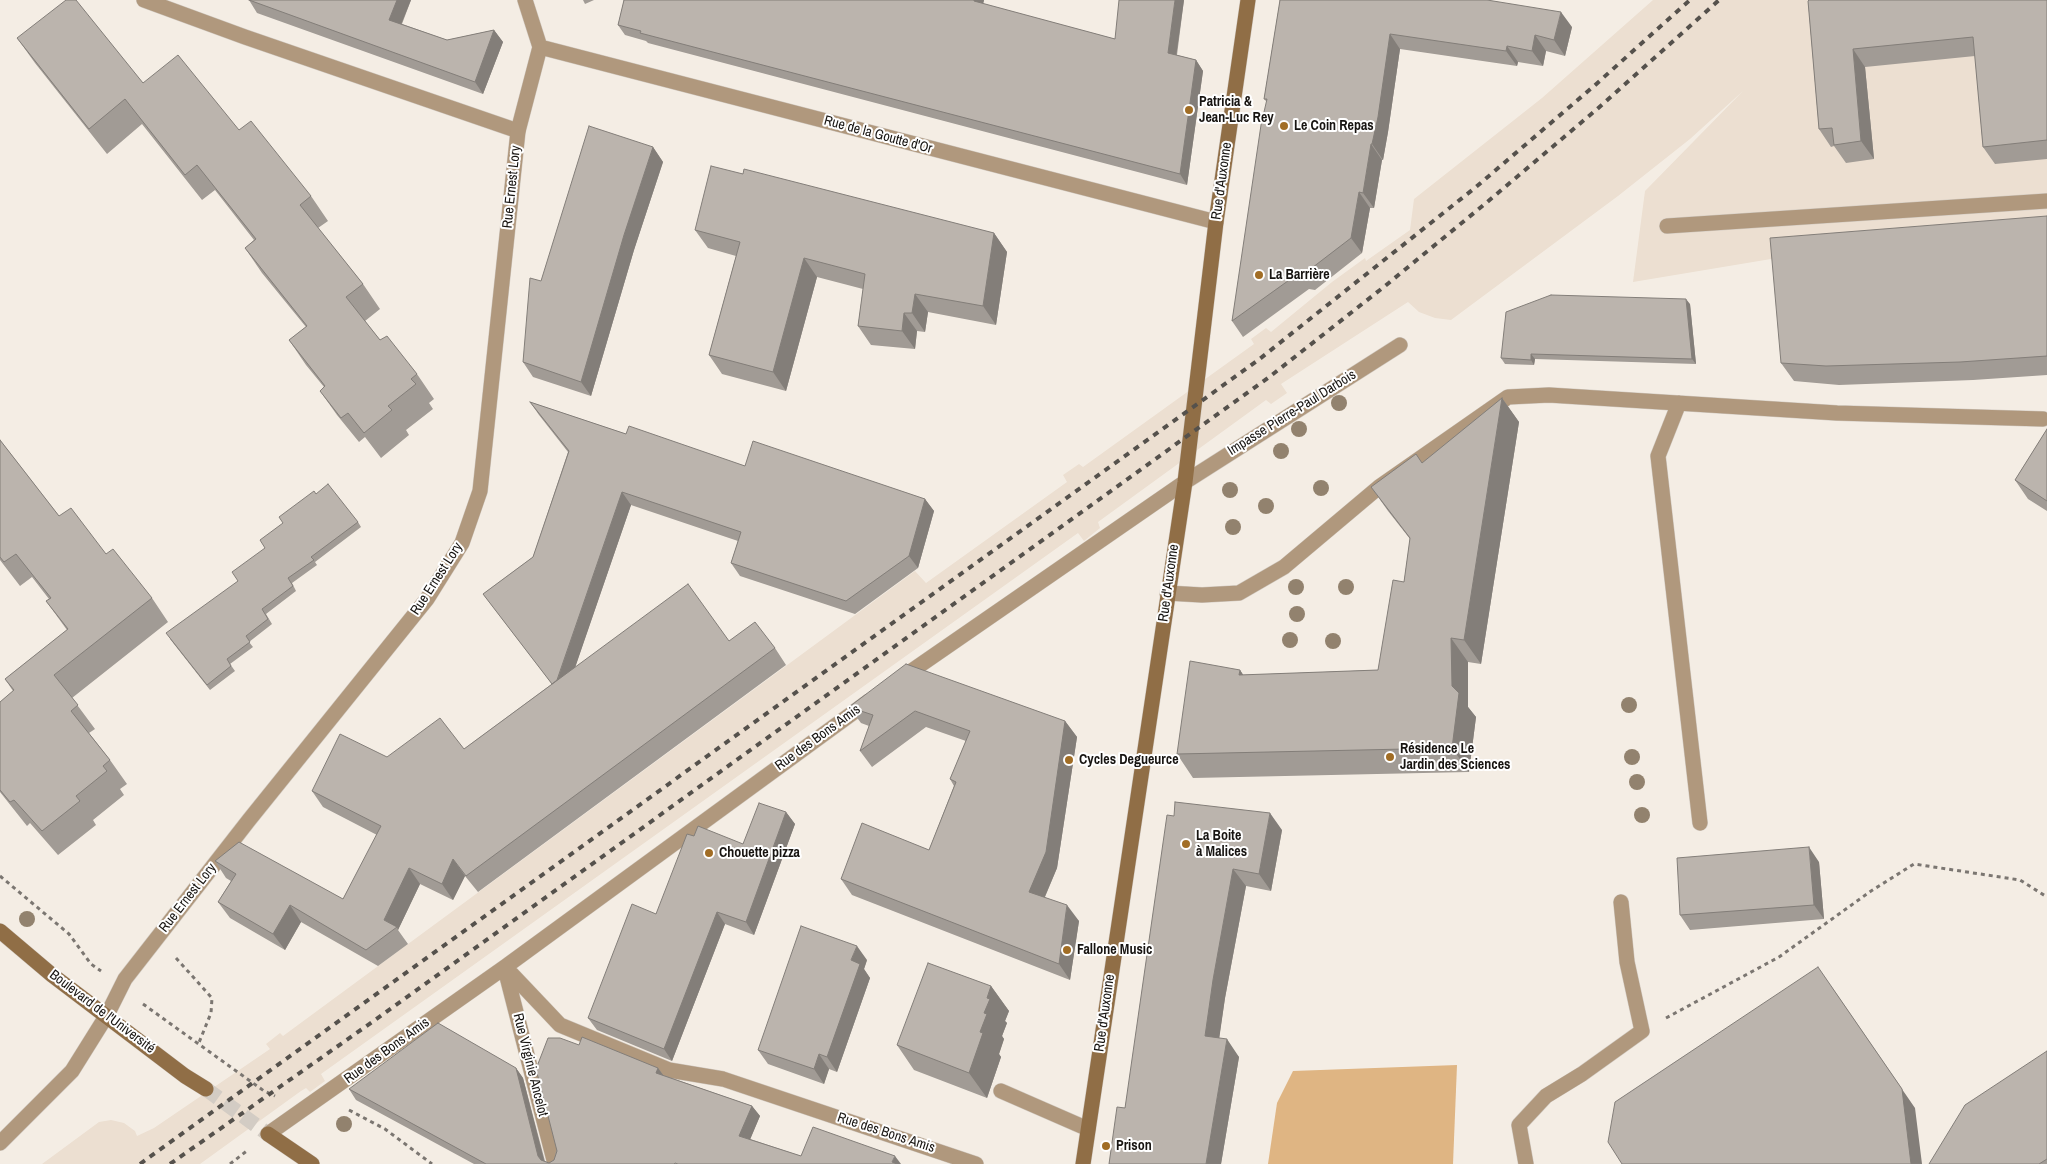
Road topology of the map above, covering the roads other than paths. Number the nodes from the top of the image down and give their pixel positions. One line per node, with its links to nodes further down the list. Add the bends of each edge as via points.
1 (144, 0): 5 (street)
2 (525, 0): 4 (street)
3 (1248, 0): 7 (main road, Rue d'Auxonne)
4 (540, 47): 5 (street, Rue Ernest Lory); 7 (street, Rue de la Goutte d'Or)
5 (518, 131): 18 (street, Rue Ernest Lory, via 480,491 462,543 427,599 157,938 120,988)
6 (2047, 200): 8 (street)
7 (1216, 222): 12 (main road, Rue d'Auxonne)
8 (1667, 226)
9 (1400, 345): 12 (street, Impasse Pierre-Paul Darbois)
10 (1679, 403): 11 (street, via 1837,413); 13 (street, via 1549,395 1508,397 1379,487 1284,567 1239,593 1202,596); 14 (street, via 1658,456)
11 (2043, 419)
12 (1184, 482): 13 (main road, Rue d'Auxonne); 17 (street, Rue des Bons Amis, via 888,688)
13 (1167, 593): 21 (main road, Rue d'Auxonne)
14 (1700, 823)
15 (1621, 902): 28 (street, via 1627,962 1642,1031 1546,1096 1519,1124)
16 (0, 931): 18 (main road, Boulevard de l'Université)
17 (505, 966): 22 (street, Rue des Bons Amis); 25 (street, Rue Virginie Ancelot); 26 (street, Rue des Bons Amis, via 560,1025 669,1070 724,1079)
18 (107, 1015): 19 (main road, Boulevard de l'Université); 23 (street, Rue Ernest Lory, via 72,1071)
19 (206, 1089)
20 (1001, 1091): 21 (street)
21 (1088, 1129): 27 (main road, Rue d'Auxonne)
22 (268, 1134): 24 (main road)
23 (0, 1143)
24 (312, 1164)
25 (555, 1164)
26 (976, 1164)
27 (1083, 1164)
28 (1526, 1164)

